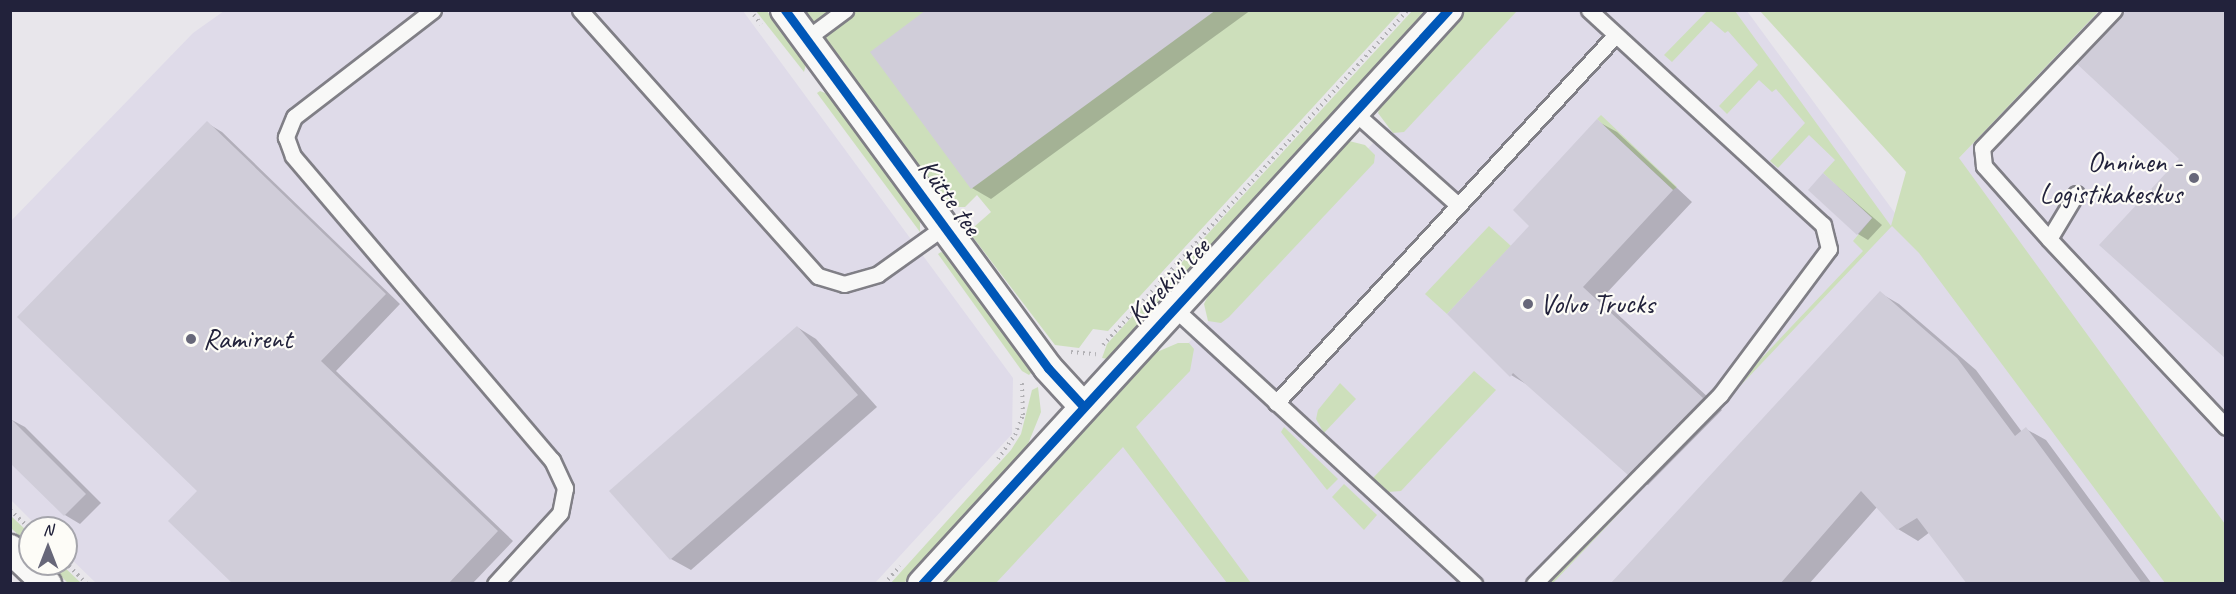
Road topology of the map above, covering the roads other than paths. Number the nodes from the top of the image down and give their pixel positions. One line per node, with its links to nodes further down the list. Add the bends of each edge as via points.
1 (433, 10): 21 (lane, via 294,117 286,137 293,156 552,460 565,488 560,513)
2 (580, 10): 13 (lane, via 818,276 844,284 878,274)
3 (845, 10): 9 (lane)
4 (1448, 10): 10 (street, Kurekivi tee)
5 (1589, 10): 8 (lane)
6 (2114, 10): 14 (lane, via 1982,148 1984,166)
7 (774, 19): 9 (street, Kütte tee)
8 (1615, 36): 12 (lane); 24 (lane, via 1823,225 1829,249 1720,394)
9 (806, 39): 13 (street, Kütte tee)
10 (1354, 112): 12 (lane); 15 (street, Kurekivi tee)
11 (2076, 194): 14 (lane)
12 (1458, 205): 16 (lane)
13 (944, 227): 17 (street, Kütte tee, via 1048,368)
14 (2049, 239): 18 (lane)
15 (1174, 308): 16 (lane); 17 (street, Kurekivi tee)
16 (1276, 403): 23 (lane)
17 (1083, 406): 22 (street, Kurekivi tee)
18 (2226, 427)
19 (10, 549): 20 (street)
20 (46, 584)
21 (495, 584)
22 (922, 584)
23 (1474, 584)
24 (1534, 584)

